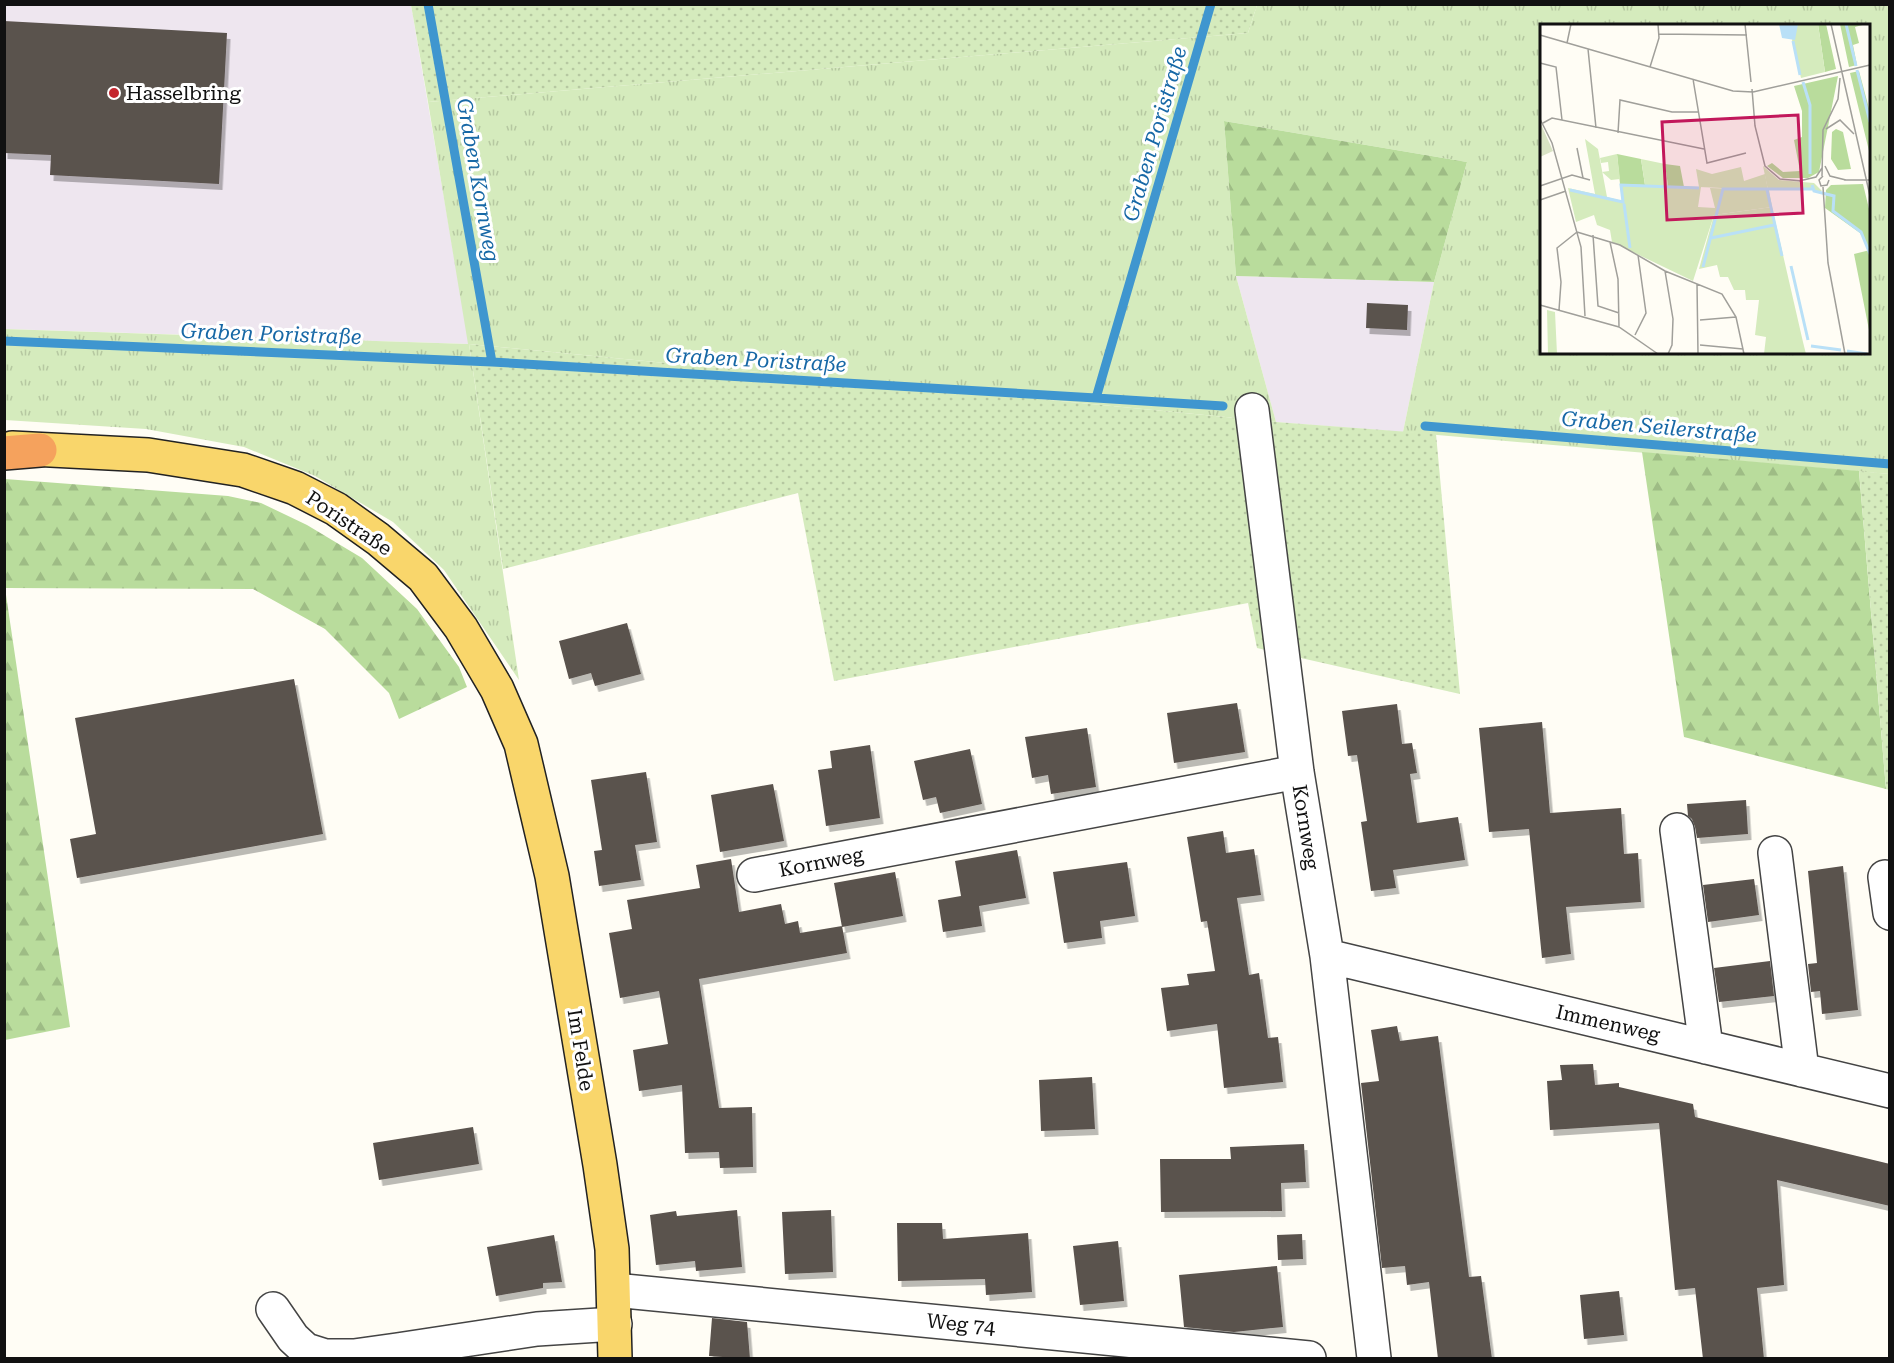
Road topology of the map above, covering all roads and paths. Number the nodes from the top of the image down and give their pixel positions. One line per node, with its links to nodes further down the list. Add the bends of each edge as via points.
1 (1252, 410): 6 (street)
2 (4, 447): 3 (main road, Poristraße)
3 (40, 450): 4 (highway); 5 (main road, Poristraße, via 148,455 243,470 295,488 336,509 423,577 461,628 497,689)
4 (4, 453)
5 (521, 744): 16 (main road, Im Felde, via 552,876 600,1165)
6 (1297, 772): 9 (street, Kornweg); 12 (street, Kornweg)
7 (1677, 830): 13 (street)
8 (1775, 854): 14 (street)
9 (754, 875)
10 (1885, 877): 11 (street)
11 (1890, 913)
12 (1327, 956): 13 (street, Immenweg); 21 (street, Kornweg)
13 (1706, 1047): 14 (street, Immenweg)
14 (1802, 1070): 15 (street, Immenweg)
15 (1890, 1091)
16 (614, 1290): 18 (main road, Im Felde); 20 (street, Weg 74)
17 (273, 1309): 18 (street, via 306,1350 325,1356 354,1356 537,1329)
18 (615, 1324): 19 (main road, Im Felde)
19 (615, 1359)
20 (1309, 1359)
21 (1374, 1359)

